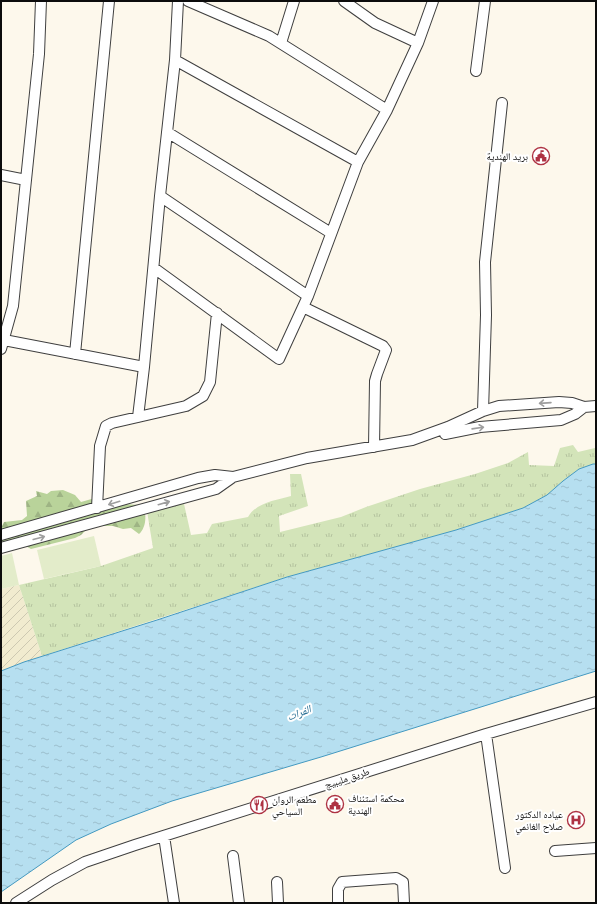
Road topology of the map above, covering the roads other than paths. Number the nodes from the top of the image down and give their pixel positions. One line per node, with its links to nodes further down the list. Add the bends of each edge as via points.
1 (41, 1): 18 (street, via 39,54)
2 (109, 1): 26 (street)
3 (178, 1): 11 (street)
4 (188, 1): 9 (street)
5 (294, 1): 9 (street)
6 (433, 1): 10 (street)
7 (485, 1): 12 (street)
8 (347, 2): 10 (street, via 375,23)
9 (280, 43): 14 (street)
10 (418, 43): 14 (street)
11 (175, 60): 15 (street); 16 (street)
12 (476, 70)
13 (502, 103): 30 (street, via 485,262)
14 (387, 110): 16 (street)
15 (167, 132): 19 (street); 20 (street)
16 (358, 162): 20 (street)
17 (1, 176): 18 (street)
18 (26, 180): 25 (street, via 13,306)
19 (160, 196): 21 (street); 22 (street)
20 (331, 233): 22 (street)
21 (154, 268): 24 (street); 27 (street)
22 (308, 296): 23 (street)
23 (303, 307): 24 (street, via 279,359); 33 (street, via 383,346 386,350 375,381)
24 (217, 313): 31 (street, via 210,382 203,396 186,406)
25 (2, 345): 26 (street)
26 (75, 354): 27 (street)
27 (144, 367): 31 (street)
28 (596, 406): 29 (street)
29 (584, 407): 30 (street, one-way to 30, via 560,402 499,406); 32 (street, one-way to 29, via 480,427 561,420)
30 (483, 411): 32 (street, via 455,425)
31 (138, 417): 35 (street, via 106,426 100,446)
32 (412, 440): 33 (street)
33 (374, 447): 34 (street, via 306,458)
34 (233, 477): 35 (street, one-way to 35, via 215,475 198,478); 37 (street, one-way to 34, via 216,489)
35 (97, 508): 36 (street)
36 (1, 535)
37 (1, 548)
38 (596, 702): 39 (street, طريق مليبيج)
39 (486, 734): 40 (street, طريق مليبيج); 44 (street)
40 (164, 836): 46 (street, طريق مليبيج, via 85,862); 47 (street)
41 (596, 848): 42 (street)
42 (556, 851)
43 (234, 856): 48 (street)
44 (505, 868)
45 (277, 882): 49 (street)
46 (16, 903)
47 (174, 903)
48 (239, 903)
49 (278, 903)
50 (338, 903): 51 (street, via 338,889 342,882 396,878 403,882)
51 (404, 903)

